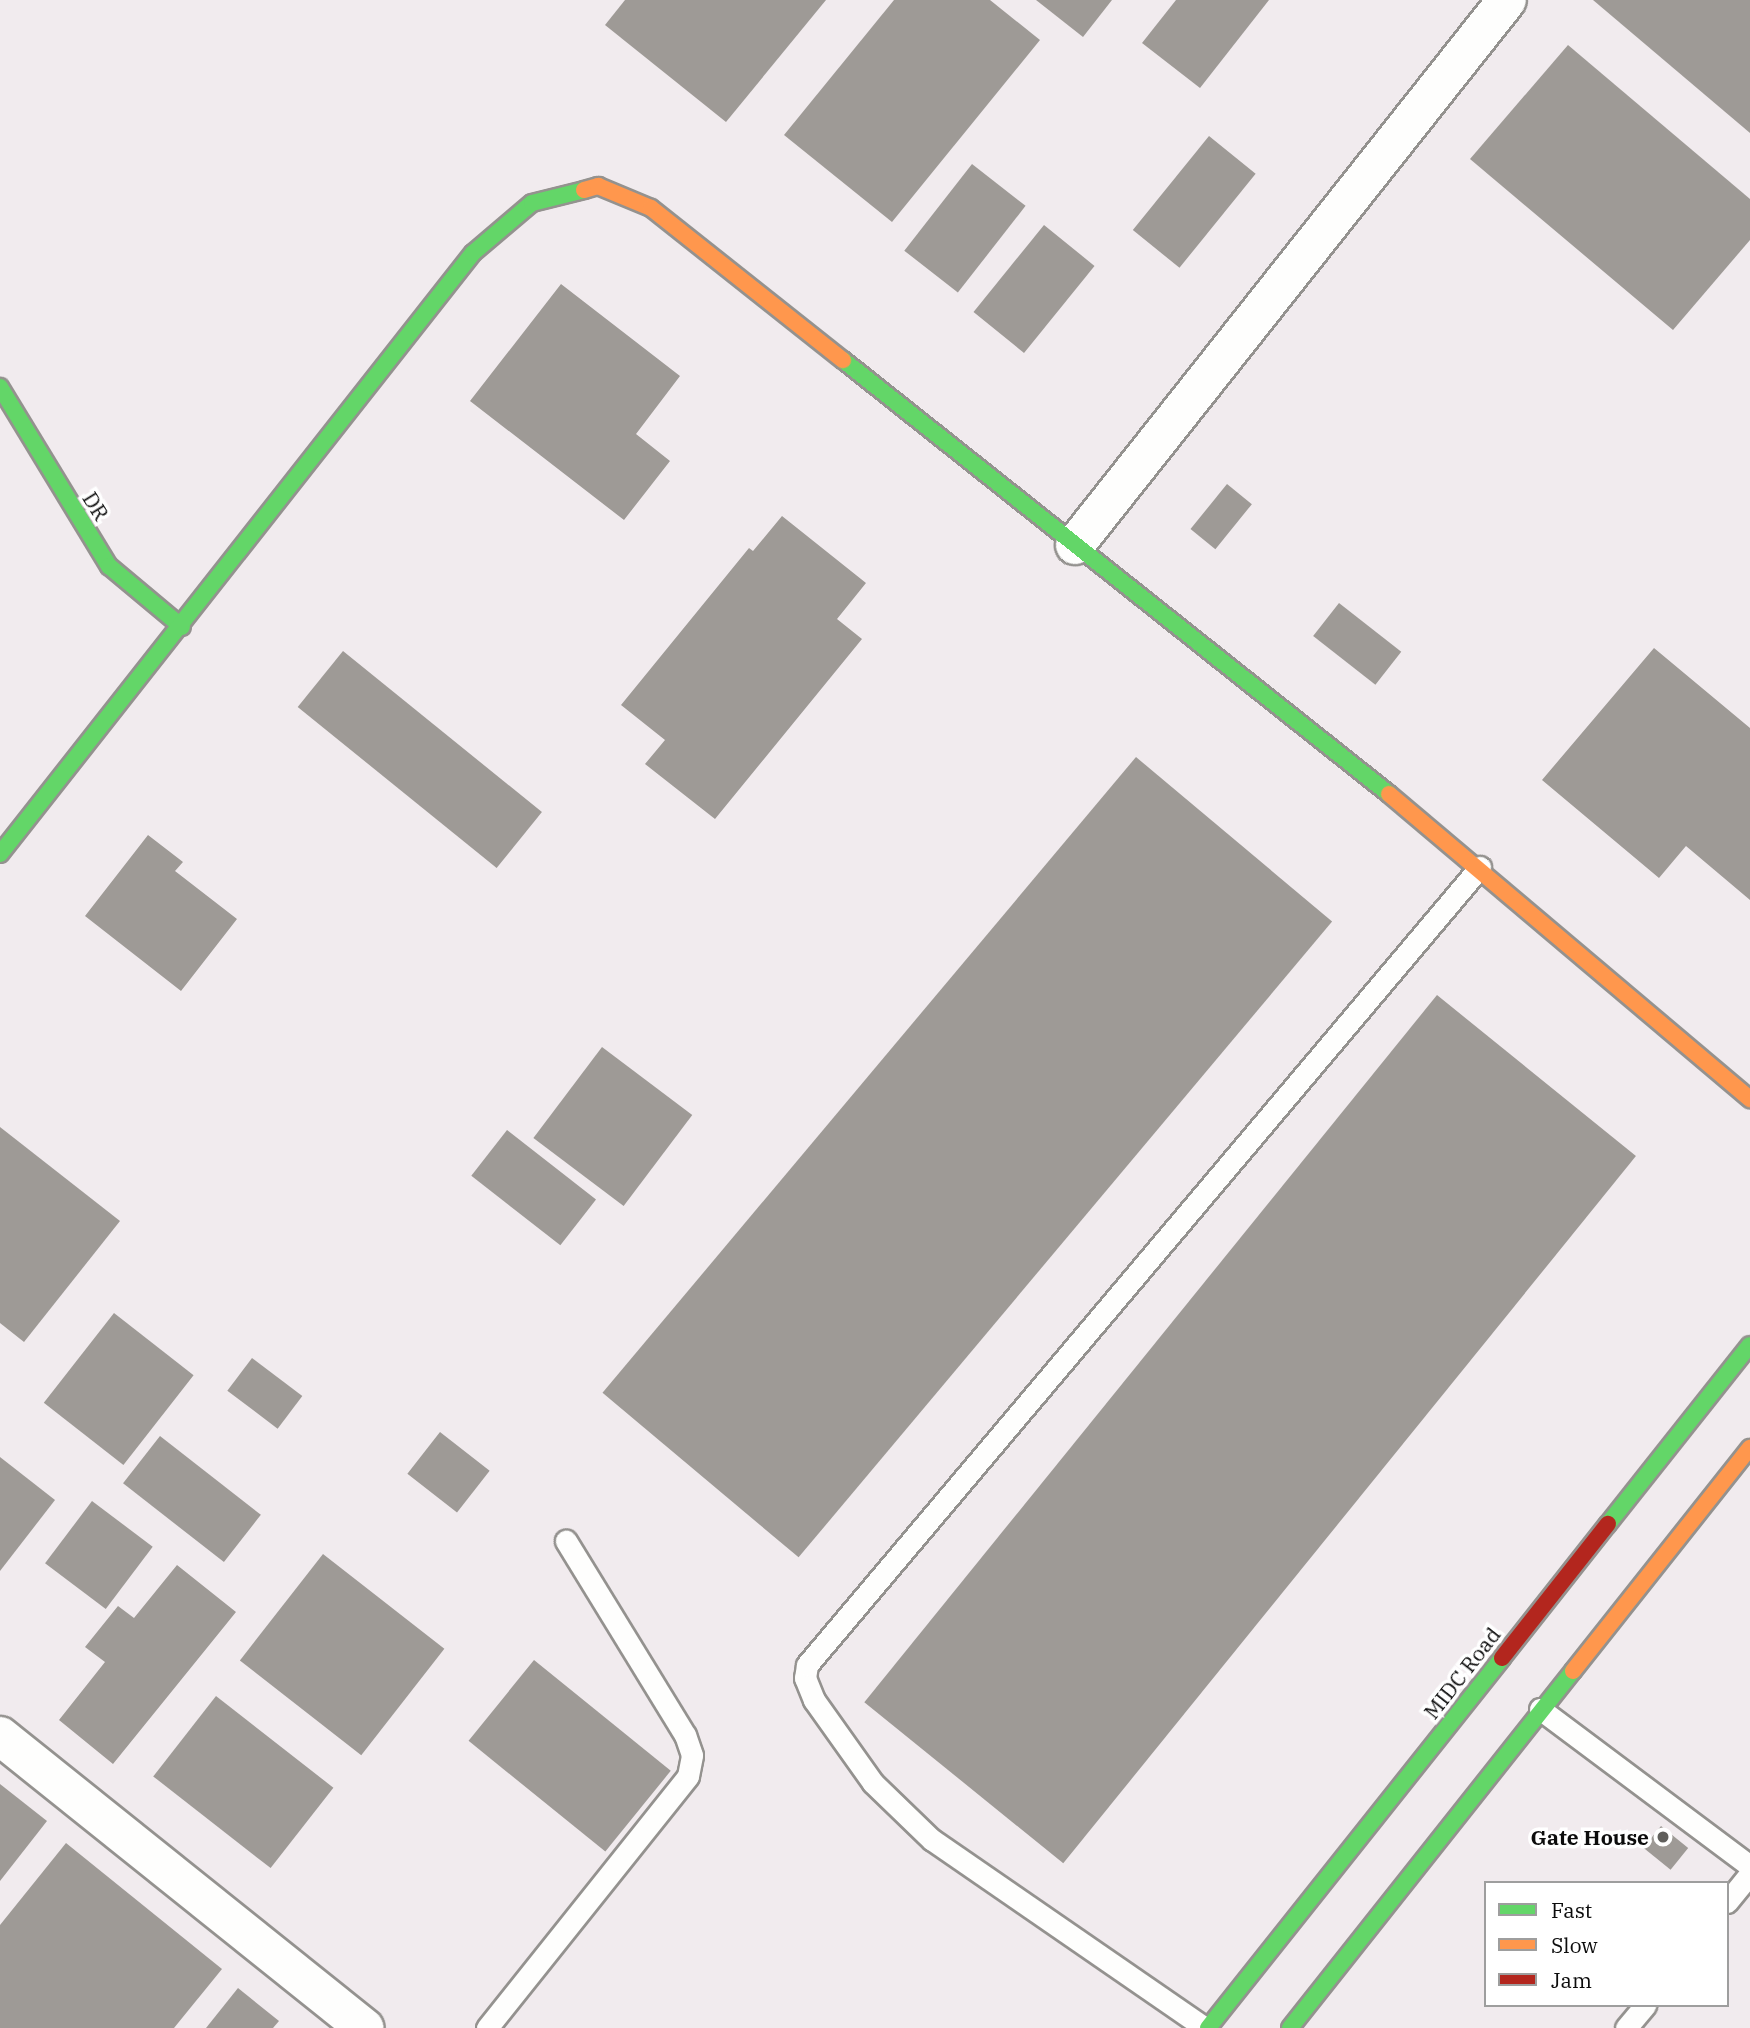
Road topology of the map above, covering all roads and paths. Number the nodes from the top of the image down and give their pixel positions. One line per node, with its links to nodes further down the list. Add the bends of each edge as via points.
1 (1507, 0): 3 (street)
2 (0, 387): 4 (street, DR, via 109,566)
3 (1074, 545): 4 (street, via 651,208 598,186 532,203 473,253); 6 (street)
4 (182, 627): 5 (street)
5 (0, 854)
6 (1480, 867): 7 (street); 19 (lane, via 807,1665 805,1678 814,1700 873,1783 932,1840)
7 (1750, 1099)
8 (1750, 1345): 19 (street, MIDC Road)
9 (1750, 1448): 11 (street)
10 (566, 1541): 18 (lane, via 685,1735 692,1755 688,1776)
11 (1541, 1709): 13 (lane); 20 (street)
12 (0, 1735): 17 (street)
13 (1750, 1866)
14 (1750, 1874): 15 (lane)
15 (1729, 1900)
16 (1642, 2007): 21 (lane)
17 (364, 2028)
18 (487, 2028)
19 (1206, 2028)
20 (1290, 2028)
21 (1626, 2028)

